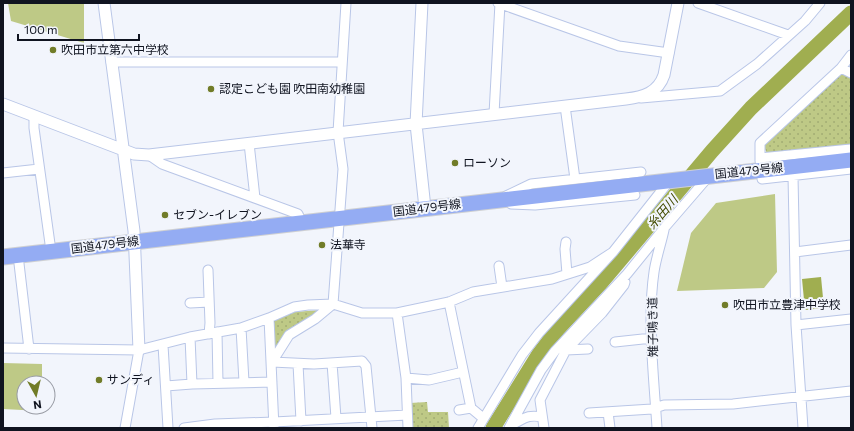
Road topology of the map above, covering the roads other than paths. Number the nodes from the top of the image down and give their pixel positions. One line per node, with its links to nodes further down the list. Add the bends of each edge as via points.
1 (104, 3): 11 (street)
2 (346, 3): 12 (street)
3 (422, 3): 20 (street)
4 (500, 3): 9 (street, via 619,46); 18 (street)
5 (678, 3): 9 (street)
6 (698, 3): 8 (street)
7 (820, 3): 8 (street)
8 (788, 35): 15 (street, via 757,64 720,91)
9 (669, 53): 15 (street, via 664,75 658,87 647,95)
10 (851, 55): 13 (street)
11 (111, 62): 12 (street); 23 (street)
12 (342, 62): 21 (street)
13 (841, 68): 14 (street); 24 (street, via 760,143 760,159)
14 (851, 73)
15 (626, 99): 17 (street)
16 (3, 104): 19 (street)
17 (566, 106): 18 (street); 33 (street)
18 (494, 114): 20 (street)
19 (34, 116): 23 (street); 27 (street)
20 (416, 124): 21 (street); 39 (street)
21 (338, 132): 22 (street); 40 (street, via 343,169)
22 (249, 143): 25 (street); 37 (street)
23 (122, 149): 25 (street, via 134,154); 43 (street)
24 (851, 149)
25 (150, 155): 37 (street, via 162,164)
26 (851, 160): 31 (highway, 国道479号線)
27 (39, 169): 30 (street); 46 (street)
28 (851, 169): 32 (street)
29 (641, 172): 33 (street)
30 (3, 173)
31 (708, 175): 35 (highway, 国道479号線); 42 (street)
32 (793, 176): 34 (street); 48 (street)
33 (575, 179): 38 (street, via 531,184)
34 (762, 179)
35 (672, 180): 38 (highway, 国道479号線); 47 (street)
36 (635, 195): 38 (street, via 535,205 511,204)
37 (255, 198): 41 (street, via 298,214)
38 (497, 200): 39 (highway, 国道479号線)
39 (426, 208): 40 (highway, 国道479号線)
40 (340, 218): 41 (highway, 国道479号線); 59 (street)
41 (302, 223): 43 (highway, 国道479号線)
42 (665, 227): 54 (street); 67 (street, 雉子鳴き道, via 654,270)
43 (135, 242): 46 (highway, 国道479号線); 73 (street)
44 (566, 242): 53 (street)
45 (851, 245): 48 (street)
46 (50, 251): 49 (highway, 国道479号線)
47 (612, 252): 53 (street, via 590,267); 96 (street, via 539,333 522,355)
48 (795, 252): 63 (street)
49 (18, 255): 50 (highway, 国道479号線); 71 (street)
50 (3, 257)
51 (499, 266): 55 (street)
52 (208, 270): 56 (street)
53 (568, 274): 55 (street)
54 (627, 274): 74 (street, via 624,285 602,314); 99 (street, via 555,351)
55 (502, 287): 57 (street, via 473,292)
56 (209, 302): 58 (street); 65 (street)
57 (449, 302): 60 (street); 78 (street)
58 (190, 303)
59 (333, 304): 60 (street, via 362,313); 61 (street, via 294,307); 75 (street, via 289,335)
60 (397, 314): 79 (street)
61 (269, 318): 64 (street); 75 (street)
62 (851, 319): 63 (street)
63 (796, 325): 86 (street)
64 (241, 328): 65 (street); 80 (street)
65 (213, 333): 66 (street); 82 (street)
66 (190, 337): 69 (street); 83 (street)
67 (652, 338): 68 (street); 87 (street, 雉子鳴き道)
68 (616, 342)
69 (163, 345): 73 (street); 84 (street)
70 (3, 348): 71 (street)
71 (29, 349): 73 (street)
72 (588, 349): 74 (street)
73 (139, 350): 100 (street)
74 (566, 350): 94 (street, via 540,400)
75 (272, 362): 77 (street); 81 (street)
76 (332, 363): 77 (street); 93 (street, via 362,361 366,366); 95 (street)
77 (298, 364): 97 (street)
78 (464, 372): 79 (street, via 429,380); 88 (street)
79 (406, 378): 92 (street)
80 (244, 382): 81 (street); 82 (street)
81 (272, 382): 98 (street)
82 (218, 383): 83 (street)
83 (192, 384): 84 (street)
84 (166, 386): 101 (street)
85 (851, 391): 86 (street)
86 (801, 397): 87 (street, via 733,404); 109 (street)
87 (656, 407): 90 (street); 108 (street, 雉子鳴き道)
88 (471, 408): 89 (street); 96 (street)
89 (459, 410)
90 (608, 412): 91 (street); 107 (street)
91 (589, 414)
92 (407, 415): 93 (street); 104 (street)
93 (372, 416): 95 (street); 103 (street)
94 (542, 417): 99 (street, via 525,417); 106 (street)
95 (336, 418): 97 (street)
96 (483, 418): 105 (street)
97 (300, 421): 98 (street)
98 (274, 425): 102 (street, via 215,424)
99 (510, 427)
100 (125, 428)
101 (168, 428)
102 (184, 428)
103 (372, 428)
104 (408, 428)
105 (478, 428)
106 (544, 428)
107 (610, 428)
108 (658, 428)
109 (803, 428)

